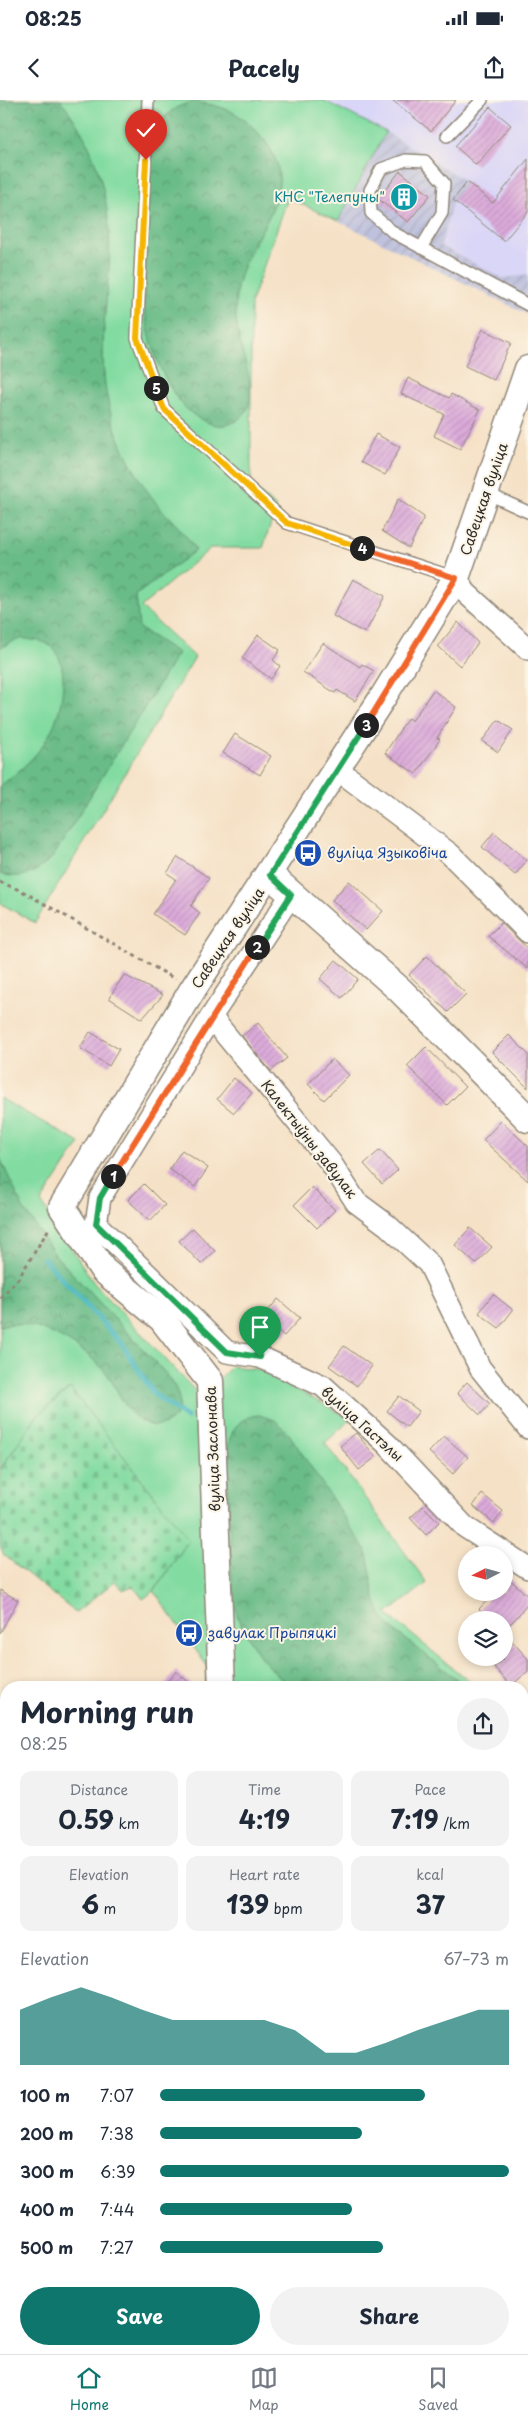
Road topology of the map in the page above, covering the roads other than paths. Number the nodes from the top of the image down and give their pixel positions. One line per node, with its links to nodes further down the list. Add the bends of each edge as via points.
1 (148, 100): 9 (lane, via 137,338 164,409 287,523)
2 (482, 100): 3 (lane)
3 (447, 136)
4 (420, 248): 4 (lane, via 394,233 371,212 370,190 381,169 406,160 425,161 444,183 442,213); 5 (lane)
5 (528, 305)
6 (528, 370): 7 (street, Савецкая вуліца)
7 (486, 493): 8 (lane); 9 (street, Савецкая вуліца)
8 (528, 512)
9 (456, 578): 10 (street, via 466,593); 11 (street, Савецкая вуліца)
10 (528, 649)
11 (337, 769): 12 (street, Савецкая вуліца); 14 (street, via 450,854)
12 (270, 875): 13 (street); 17 (street, Савецкая вуліца, via 193,989)
13 (291, 895): 15 (street, Савецкая вуліца); 16 (street, via 400,990)
14 (528, 932)
15 (211, 1017): 18 (street, Савецкая вуліца, via 100,1198); 19 (street, Калектыўны завулак, via 331,1163 356,1202 429,1264 480,1368)
16 (528, 1119)
17 (62, 1208): 21 (street, вуліца Заслонава, via 104,1270 162,1319 210,1381)
18 (96, 1224): 20 (street, вуліца Гастэлы, via 227,1352 260,1357 323,1386 387,1444 465,1527)
19 (528, 1428)
20 (528, 1568)
21 (222, 1681)

